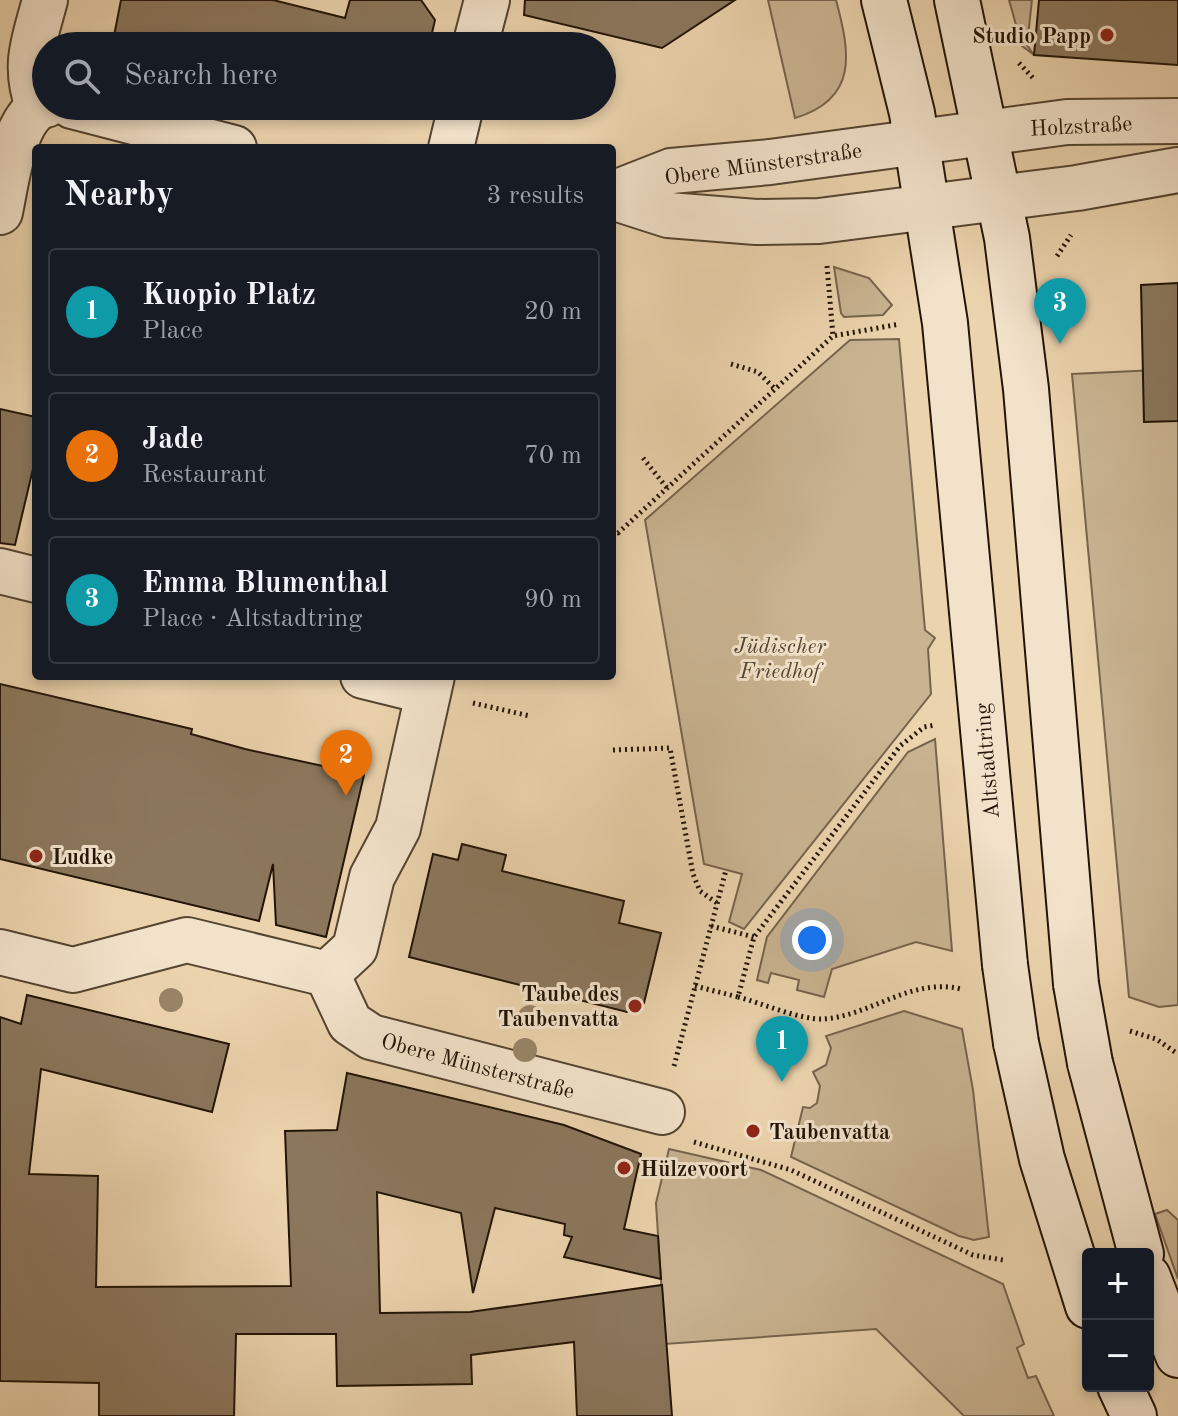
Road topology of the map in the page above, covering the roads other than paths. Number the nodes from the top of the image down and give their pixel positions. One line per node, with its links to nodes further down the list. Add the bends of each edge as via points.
1 (45, 0): 5 (street)
2 (487, 0): 6 (street)
3 (884, 0): 14 (street, Altstadtring)
4 (957, 0): 13 (street)
5 (36, 32)
6 (479, 32)
7 (32, 49): 8 (street)
8 (32, 86)
9 (32, 116): 22 (street, via 16,140)
10 (113, 120): 15 (street)
11 (458, 120): 16 (street)
12 (1178, 121): 13 (street, Holzstraße, via 1067,122)
13 (983, 133): 14 (street); 20 (street)
14 (916, 142): 18 (street, Obere Münsterstraße, via 671,171); 21 (street, Altstadtring)
15 (217, 144)
16 (452, 144)
17 (1178, 170): 20 (street)
18 (616, 194)
19 (616, 197): 21 (street, Obere Münsterstraße, via 668,215 756,222 819,221)
20 (999, 199): 21 (street); 30 (street, bridge, via 1026,389 1076,984 1090,1063)
21 (927, 208): 31 (street, Altstadtring, bridge, via 945,323 1016,1043 1042,1159)
22 (0, 212)
23 (0, 571): 24 (street)
24 (32, 579)
25 (396, 680): 26 (street)
26 (430, 684): 28 (street, via 398,828 372,877 355,948)
27 (0, 952): 28 (street, via 73,970 187,940)
28 (327, 974): 29 (street, Obere Münsterstraße, via 350,1023 371,1037)
29 (662, 1112)
30 (1139, 1248)
31 (1082, 1287)
32 (1154, 1293): 33 (street)
33 (1178, 1355)
34 (1123, 1392): 35 (street)
35 (1134, 1416)

